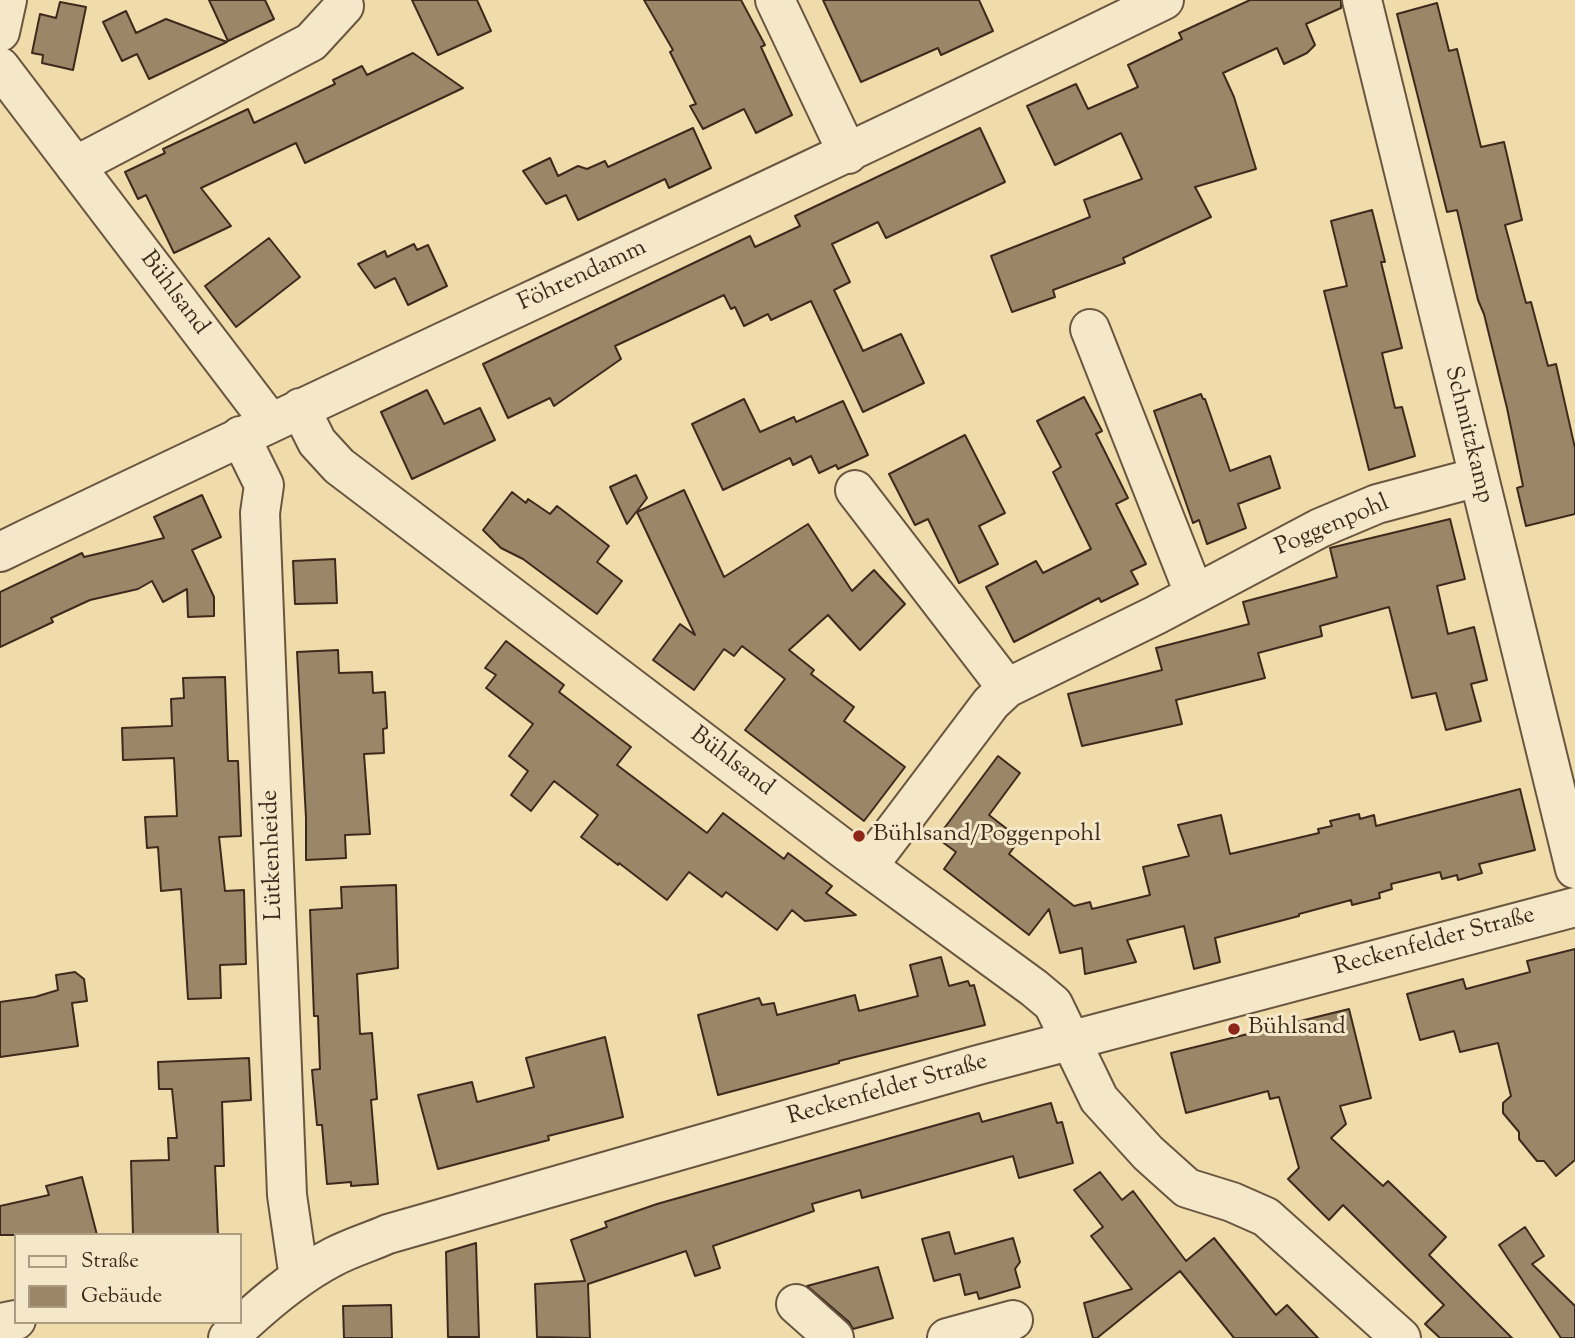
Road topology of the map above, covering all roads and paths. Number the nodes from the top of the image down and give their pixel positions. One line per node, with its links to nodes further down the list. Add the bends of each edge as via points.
1 (7, 0): 6 (street)
2 (775, 0): 8 (street)
3 (1163, 0): 8 (street, Föhrendamm)
4 (1362, 0): 12 (street, Schmitzkamp)
5 (344, 6): 9 (street, via 312,42)
6 (0, 32)
7 (0, 67): 9 (street, Bühlsand)
8 (848, 154): 11 (street, Föhrendamm)
9 (75, 166): 11 (street, Bühlsand)
10 (1090, 329): 15 (street)
11 (270, 422): 14 (street, Föhrendamm); 17 (street, Bühlsand, via 317,442 339,466); 21 (street, Lütkenheide, via 260,513 287,1181)
12 (1478, 477): 15 (street, Poggenpohl, via 1377,503); 18 (street, Schmitzkamp)
13 (855, 490): 16 (street)
14 (0, 552)
15 (1194, 593): 16 (street, Poggenpohl)
16 (1007, 688): 17 (street, Poggenpohl)
17 (868, 866): 20 (street, Bühlsand, via 1053,1004)
18 (1575, 869)
19 (1575, 907): 20 (street, Reckenfelder Straße)
20 (1071, 1042): 21 (street, Reckenfelder Straße, via 388,1234); 24 (street, Bühlsand, via 1099,1098 1148,1153 1187,1188 1266,1217)
21 (299, 1278): 25 (street, Reckenfelder Straße)
22 (796, 1304): 26 (street)
23 (1013, 1320): 27 (street)
24 (1396, 1336)
25 (229, 1338)
26 (834, 1338)
27 (947, 1338)

